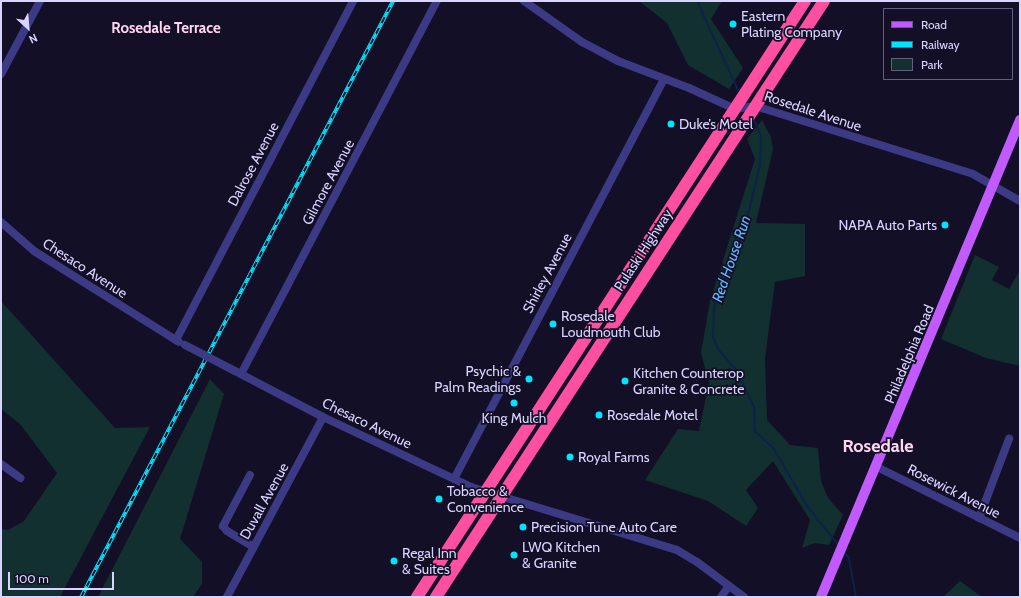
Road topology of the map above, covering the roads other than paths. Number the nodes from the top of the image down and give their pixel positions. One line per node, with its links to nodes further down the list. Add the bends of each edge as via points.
1 (40, 1): 7 (street)
2 (353, 1): 15 (street, Dalrose Avenue)
3 (437, 1): 16 (street, Gilmore Avenue)
4 (524, 1): 8 (street, via 582,42 618,61)
5 (805, 1): 10 (highway, Pulaski Highway)
6 (824, 1): 9 (highway, Pulaski Highway)
7 (1, 74)
8 (664, 80): 10 (street); 23 (street, Shirley Avenue)
9 (755, 106): 10 (street, Rosedale Avenue); 12 (street, Rosedale Avenue, via 973,174); 25 (highway, Pulaski Highway)
10 (735, 109): 24 (highway, Pulaski Highway)
11 (1020, 120): 12 (main road, Philadelphia Road)
12 (994, 185): 13 (street, Rosedale Avenue); 20 (main road, Philadelphia Road)
13 (1020, 201)
14 (1, 222): 15 (street, Chesaco Avenue, via 34,251)
15 (176, 340): 16 (street, Chesaco Avenue, bridge)
16 (238, 373): 17 (street, Chesaco Avenue)
17 (323, 417): 23 (street, Chesaco Avenue); 28 (street, Duvall Avenue)
18 (1009, 439): 26 (street)
19 (1, 464): 22 (street)
20 (877, 467): 26 (street, Rosewick Avenue); 35 (main road, Philadelphia Road)
21 (250, 475): 28 (street, via 223,526 227,532)
22 (20, 478)
23 (454, 480): 24 (street, Chesaco Avenue)
24 (486, 492): 25 (street, Chesaco Avenue); 31 (highway, Pulaski Highway)
25 (502, 497): 29 (street, Chesaco Avenue, via 673,549 697,562); 32 (highway, Pulaski Highway)
26 (979, 518): 27 (street, Rosewick Avenue)
27 (1020, 538)
28 (254, 547): 30 (street, Duvall Avenue)
29 (728, 587): 33 (street); 34 (street, Chesaco Avenue)
30 (227, 597)
31 (417, 597)
32 (436, 597)
33 (721, 597)
34 (744, 597)
35 (822, 597)

